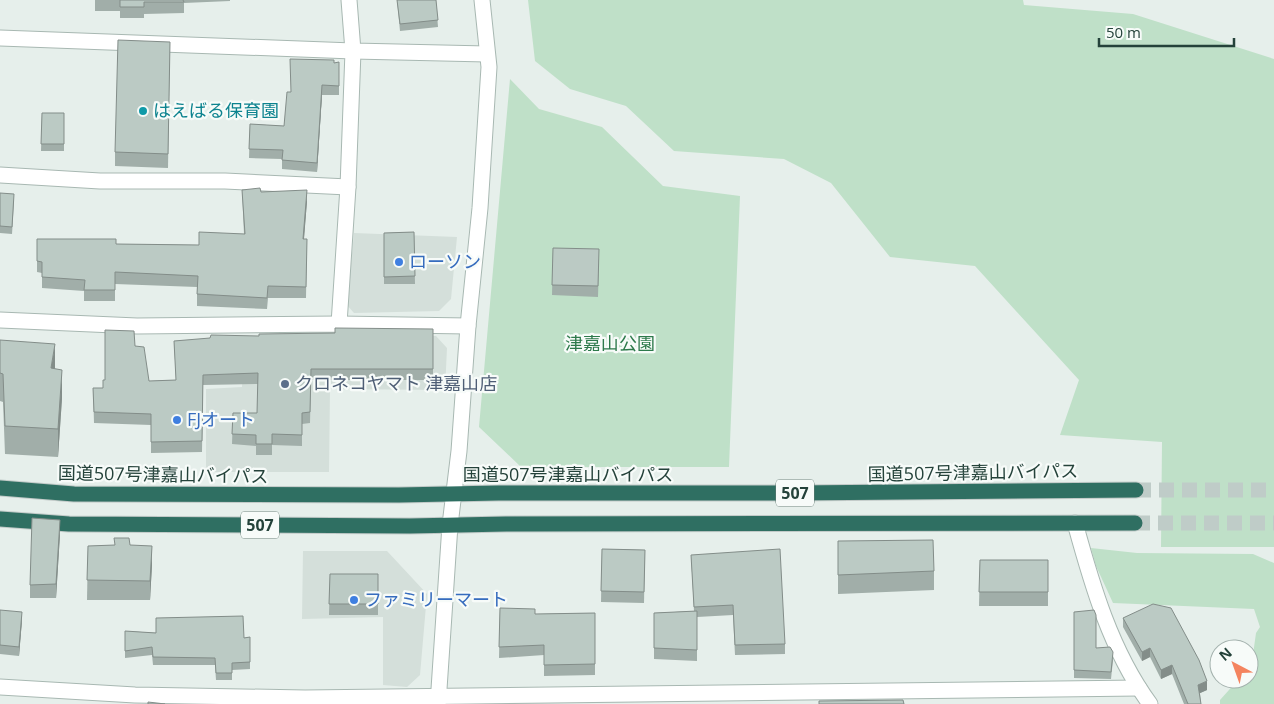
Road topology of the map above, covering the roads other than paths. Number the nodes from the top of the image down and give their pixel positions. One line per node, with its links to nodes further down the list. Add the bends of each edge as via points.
1 (349, 0): 4 (street)
2 (482, 0): 5 (street)
3 (0, 38): 4 (street)
4 (353, 51): 5 (street); 7 (street)
5 (487, 54): 10 (street, via 489,67 480,208)
6 (0, 175): 7 (street)
7 (348, 188): 9 (street)
8 (0, 320): 9 (street, via 137,326)
9 (339, 324): 10 (street)
10 (468, 326): 13 (street)
11 (0, 488): 13 (highway, 国道507号津嘉山バイパス / 507, via 74,494)
12 (1136, 490): 13 (highway, 国道507号津嘉山バイパス / 507)
13 (453, 495): 17 (street)
14 (0, 519): 17 (highway, 507, via 69,524)
15 (1075, 523): 16 (highway, 507); 17 (highway, 507); 19 (street, via 1096,597)
16 (1135, 523)
17 (450, 525): 23 (street)
18 (0, 687): 21 (street)
19 (1138, 688): 20 (street); 25 (street)
20 (931, 697): 23 (street)
21 (57, 698): 22 (street)
22 (190, 700): 24 (street)
23 (438, 700): 24 (street)
24 (305, 701)
25 (1150, 704)

